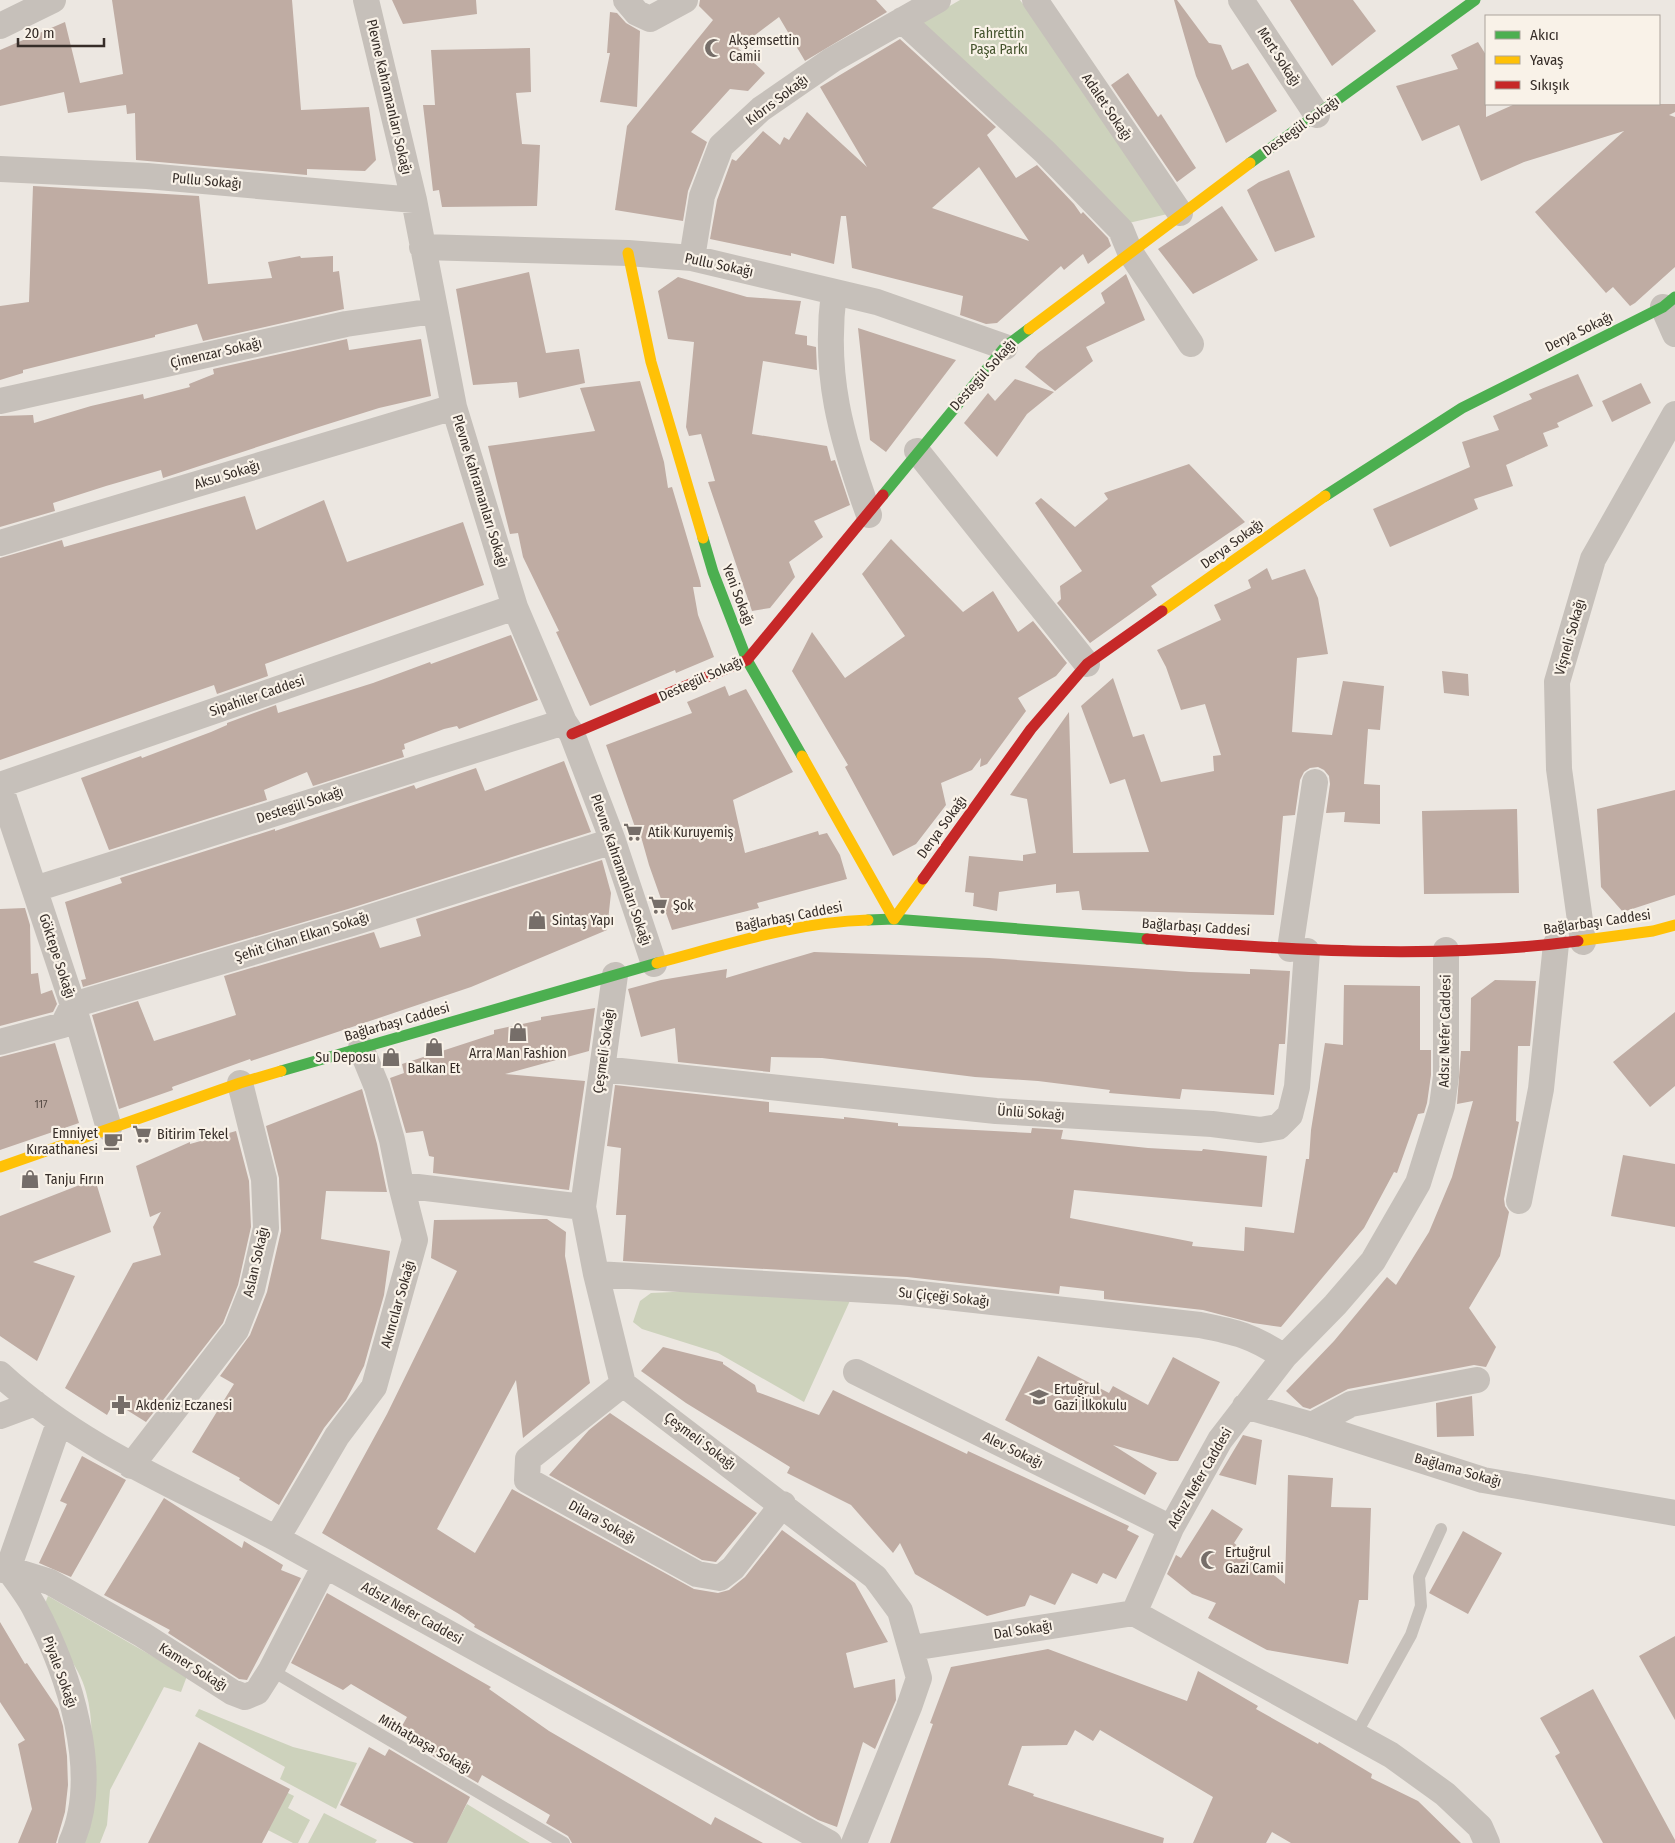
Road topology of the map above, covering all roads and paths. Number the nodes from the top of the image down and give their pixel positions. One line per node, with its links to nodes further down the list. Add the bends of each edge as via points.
1 (52, 0): 10 (street)
2 (626, 0): 3 (street, via 637,13 650,19)
3 (685, 0)
4 (938, 0): 9 (street, Kıbrıs Sokağı)
5 (1035, 0): 14 (street, Adalet Sokağı)
6 (1241, 0): 11 (street, Mert Sokağı)
7 (1476, 0): 11 (street, Destegül Sokağı)
8 (371, 2): 13 (street, Plevne Kahramanları Sokağı)
9 (902, 20): 16 (street, via 1045,152 1121,230); 18 (street, Kıbrıs Sokağı, via 832,60 761,109 721,146 702,196)
10 (0, 26)
11 (1316, 115): 14 (street, Destegül Sokağı)
12 (0, 169): 13 (street, Pullu Sokağı, via 148,176)
13 (414, 200): 15 (street, Plevne Kahramanları Sokağı)
14 (1180, 213): 16 (street, Destegül Sokağı)
15 (422, 247): 17 (street, Pullu Sokağı); 21 (street, Plevne Kahramanları Sokağı)
16 (1130, 252): 23 (street); 24 (street, Destegül Sokağı)
17 (628, 253): 18 (street, Pullu Sokağı); 32 (street, Yeni Sokağı, via 651,362 713,572)
18 (692, 258): 19 (street, Pullu Sokağı)
19 (834, 292): 24 (street, Pullu Sokağı, via 877,302); 29 (street, via 830,324 833,390 845,447)
20 (1669, 302): 22 (street); 33 (street, Derya Sokağı, via 1462,408 1335,488)
21 (434, 311): 25 (street, Çimenzar Sokağı, via 346,324); 26 (street, Plevne Kahramanları Sokağı)
22 (1675, 334)
23 (1191, 344)
24 (1005, 347): 28 (street, Destegül Sokağı)
25 (0, 400)
26 (454, 407): 30 (street, Aksu Sokağı); 31 (street, Plevne Kahramanları Sokağı)
27 (1675, 414): 41 (street, Vişneli Sokağı, via 1593,558 1557,682 1559,769)
28 (917, 451): 29 (street, Destegül Sokağı); 33 (street)
29 (869, 515): 32 (street, Destegül Sokağı)
30 (0, 543)
31 (514, 607): 34 (street, Plevne Kahramanları Sokağı); 36 (street, Sipahiler Caddesi)
32 (747, 660): 34 (street, Destegül Sokağı); 39 (street, Yeni Sokağı)
33 (1087, 664): 39 (street, Derya Sokağı, via 1031,728)
34 (568, 728): 37 (street, Plevne Kahramanları Sokağı); 38 (street, Destegül Sokağı)
35 (1315, 782): 43 (street, Ünlü Sokağı)
36 (0, 786): 38 (street, Göktepe Sokağı)
37 (613, 840): 45 (street, Plevne Kahramanları Sokağı); 47 (street, Şehit Cihan Elkan Sokağı, via 352,923)
38 (35, 889): 47 (street, Göktepe Sokağı)
39 (894, 919): 43 (street, Bağlarbaşı Caddesi); 45 (street, Bağlarbaşı Caddesi, via 836,921 760,936)
40 (1675, 925): 41 (street, Bağlarbaşı Caddesi)
41 (1582, 942): 42 (street, Bağlarbaşı Caddesi)
42 (1556, 944): 44 (street, Bağlarbaşı Caddesi); 55 (street, via 1541,1090)
43 (1299, 950): 44 (street, Bağlarbaşı Caddesi); 50 (street, Ünlü Sokağı, via 1297,1087 1290,1115 1278,1127 1260,1130 996,1110)
44 (1446, 950): 58 (street, Adsız Nefer Caddesi, via 1446,1076 1442,1106 1418,1183 1373,1261)
45 (654, 964): 46 (street, Bağlarbaşı Caddesi)
46 (615, 975): 49 (street, Bağlarbaşı Caddesi); 50 (street, Çeşmeli Sokağı)
47 (72, 1005): 48 (street, via 63,1025); 52 (street, Göktepe Sokağı)
48 (0, 1042)
49 (361, 1048): 51 (street, Bağlarbaşı Caddesi); 54 (street, Akıncılar Sokağı, via 377,1087)
50 (602, 1069): 56 (street, Çeşmeli Sokağı)
51 (240, 1084): 52 (street, Bağlarbaşı Caddesi); 68 (street, Aslan Sokağı, via 264,1179 266,1228 252,1289 236,1330)
52 (109, 1128): 53 (street, Bağlarbaşı Caddesi)
53 (0, 1167)
54 (400, 1185): 56 (street); 73 (street, Akıncılar Sokağı, via 415,1240 374,1387 337,1436)
55 (1519, 1202)
56 (583, 1207): 57 (street, Çeşmeli Sokağı)
57 (596, 1274): 58 (street, Su Çiçeği Sokağı, via 902,1292 1200,1325 1259,1340); 62 (street, Çeşmeli Sokağı)
58 (1284, 1357): 64 (street, Adsız Nefer Caddesi)
59 (856, 1372): 71 (street, Alev Sokağı)
60 (0, 1374): 63 (street, Adsız Nefer Caddesi)
61 (1476, 1380): 67 (street, via 1351,1404)
62 (623, 1384): 69 (street, Çeşmeli Sokağı); 69 (street, Dilara Sokağı, via 528,1459 527,1480 697,1574 720,1578 733,1568)
63 (35, 1403): 65 (street); 66 (street, Adsız Nefer Caddesi)
64 (1245, 1406): 67 (street, Bağlama Sokağı); 71 (street, Adsız Nefer Caddesi, via 1220,1440)
65 (0, 1416)
66 (59, 1423): 68 (street, Adsız Nefer Caddesi); 75 (street)
67 (1312, 1425): 70 (street, Bağlama Sokağı, via 1483,1480)
68 (131, 1466): 73 (street, Adsız Nefer Caddesi)
69 (783, 1504): 77 (street, Çeşmeli Sokağı, via 875,1577 900,1611)
70 (1675, 1513)
71 (1171, 1528): 76 (street, Adsız Nefer Caddesi)
72 (1440, 1529): 79 (lane, via 1419,1577 1420,1606 1411,1635)
73 (277, 1538): 74 (street, Adsız Nefer Caddesi)
74 (325, 1565): 78 (street, Kamer Sokağı); 82 (street, Adsız Nefer Caddesi)
75 (4, 1570): 78 (street, Kamer Sokağı, via 50,1582 245,1697 257,1692); 80 (street, Piyale Sokağı, via 34,1606 74,1704 84,1773 81,1816)
76 (1134, 1613): 77 (street, Dal Sokağı); 79 (street)
77 (912, 1648): 83 (street, Çeşmeli Sokağı, via 919,1678)
78 (271, 1670): 81 (lane, Mithatpaşa Sokağı)
79 (1356, 1734): 84 (street, via 1391,1754 1445,1794 1480,1827)
80 (71, 1843)
81 (564, 1843)
82 (829, 1843)
83 (854, 1843)
84 (1486, 1843)

